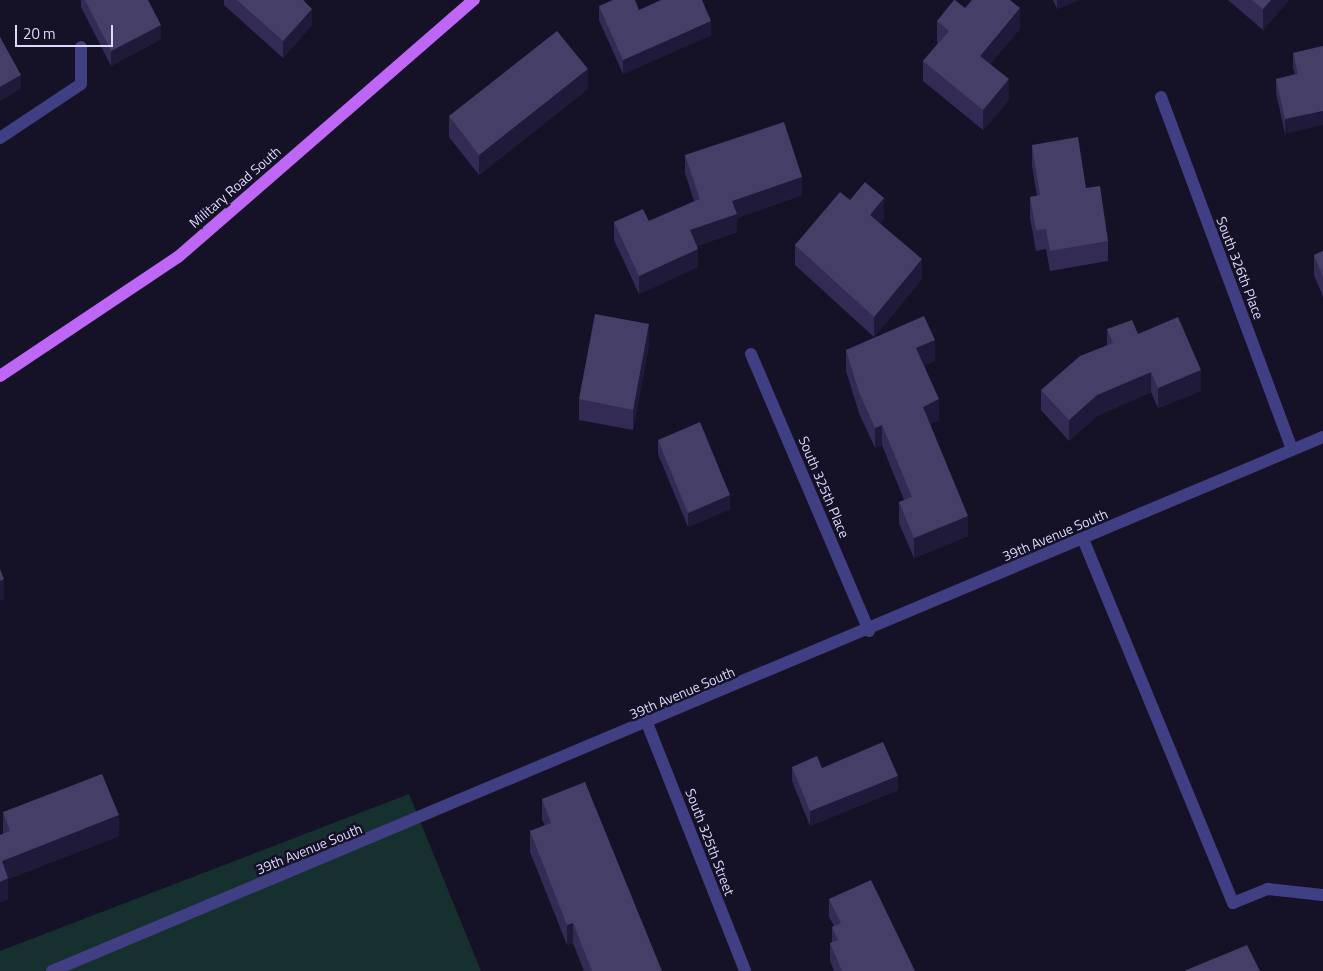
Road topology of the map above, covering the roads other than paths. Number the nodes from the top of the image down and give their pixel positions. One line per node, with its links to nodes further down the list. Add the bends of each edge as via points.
1 (474, 0): 6 (main road, Military Road South, via 178,257)
2 (81, 47): 4 (street, via 81,84)
3 (1160, 97): 8 (street, South 326th Place)
4 (0, 138)
5 (751, 354): 10 (street, South 325th Place)
6 (1, 373)
7 (1323, 437): 8 (street, 39th Avenue South)
8 (1292, 449): 9 (street, 39th Avenue South)
9 (1083, 539): 10 (street, 39th Avenue South); 12 (street, via 1233,903 1268,889)
10 (869, 631): 11 (street, 39th Avenue South)
11 (647, 723): 13 (street, 39th Avenue South); 14 (street, South 325th Street)
12 (1323, 895)
13 (52, 971)
14 (745, 971)

